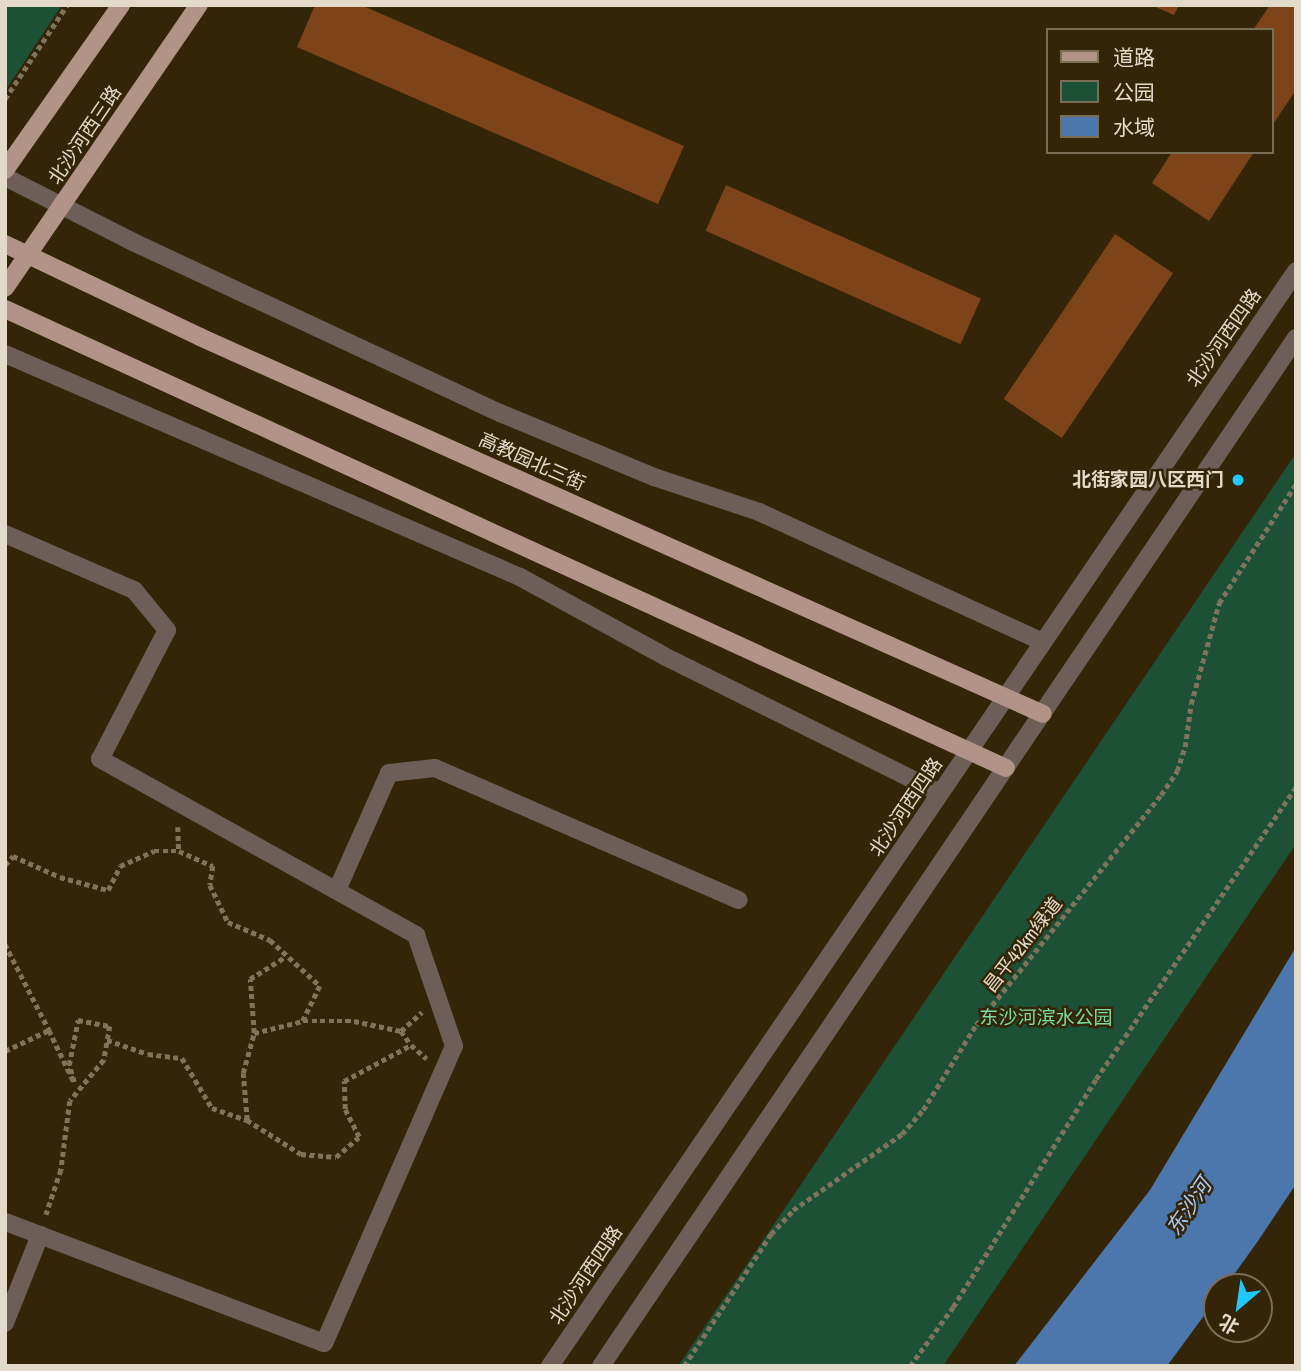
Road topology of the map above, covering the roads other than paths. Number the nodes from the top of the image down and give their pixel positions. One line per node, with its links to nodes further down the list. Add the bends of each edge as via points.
1 (121, 5): 3 (main road)
2 (199, 5): 5 (main road, 北沙河西三路)
3 (5, 170)
4 (5, 177): 5 (street)
5 (61, 206): 7 (main road, 北沙河西三路); 14 (street, via 499,413 654,477 759,512)
6 (5, 244): 7 (main road, 高教园北三街)
7 (28, 255): 9 (main road, 北沙河西三路); 15 (main road, 高教园北三街, via 200,337)
8 (1296, 271): 14 (street, 北沙河西四路)
9 (5, 288)
10 (5, 309): 17 (main road)
11 (1296, 338): 16 (street)
12 (5, 354): 19 (street, via 520,577 664,656)
13 (5, 534): 20 (street, via 134,590 167,629 100,759)
14 (1043, 642): 15 (street, 北沙河西四路)
15 (1006, 696): 16 (main road, 高教园北三街); 17 (street, 北沙河西四路)
16 (1043, 714): 18 (street)
17 (969, 750): 18 (main road); 19 (street, 北沙河西四路)
18 (1006, 768): 26 (street)
19 (940, 793): 25 (street, 北沙河西四路)
20 (337, 890): 21 (street, via 389,773 435,768); 23 (street, via 416,935 454,1046 324,1342)
21 (739, 900)
22 (5, 1223): 23 (street)
23 (40, 1236): 24 (street)
24 (5, 1322)
25 (550, 1366)
26 (601, 1366)

